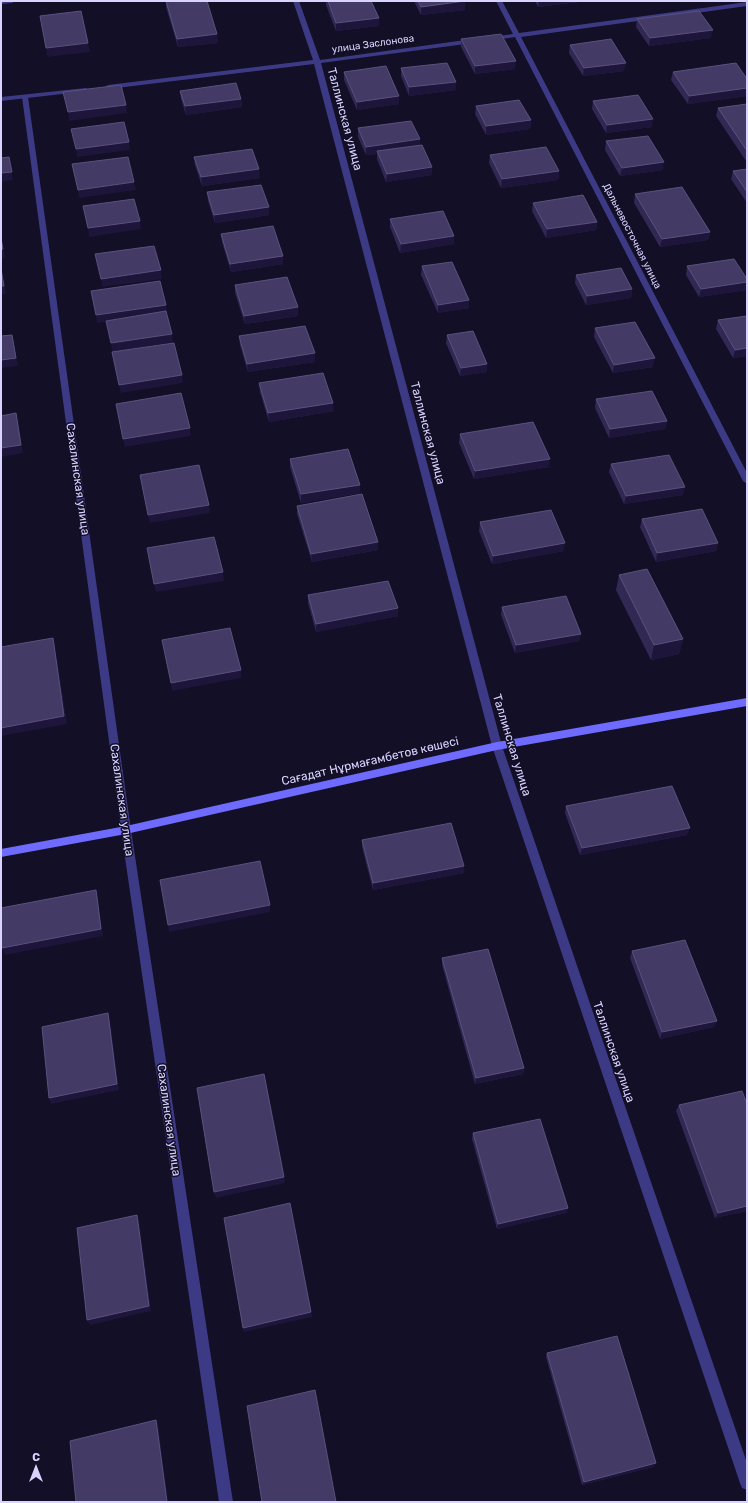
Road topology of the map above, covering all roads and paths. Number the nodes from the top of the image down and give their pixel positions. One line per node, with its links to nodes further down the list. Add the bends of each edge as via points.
1 (12, 1): 4 (street)
2 (296, 1): 7 (street, Таллинская улица)
3 (499, 1): 6 (street, Дальневосточная улица)
4 (1, 2)
5 (747, 4): 6 (street, улица Заслонова)
6 (517, 35): 7 (street, улица Заслонова); 12 (street, Дальневосточная улица)
7 (316, 62): 8 (street, улица Заслонова); 14 (street, Таллинская улица)
8 (104, 87)
9 (96, 88): 10 (street)
10 (25, 97): 11 (street); 15 (street, Сахалинская улица)
11 (1, 99)
12 (747, 481)
13 (747, 702): 14 (main road, Сағадат Нұрмағамбетов көшесі)
14 (497, 746): 15 (main road, Сағадат Нұрмағамбетов көшесі); 17 (street, Таллинская улица)
15 (126, 830): 16 (main road, Сағадат Нұрмағамбетов көшесі); 18 (street, Сахалинская улица)
16 (1, 853)
17 (747, 1483)
18 (226, 1502)

